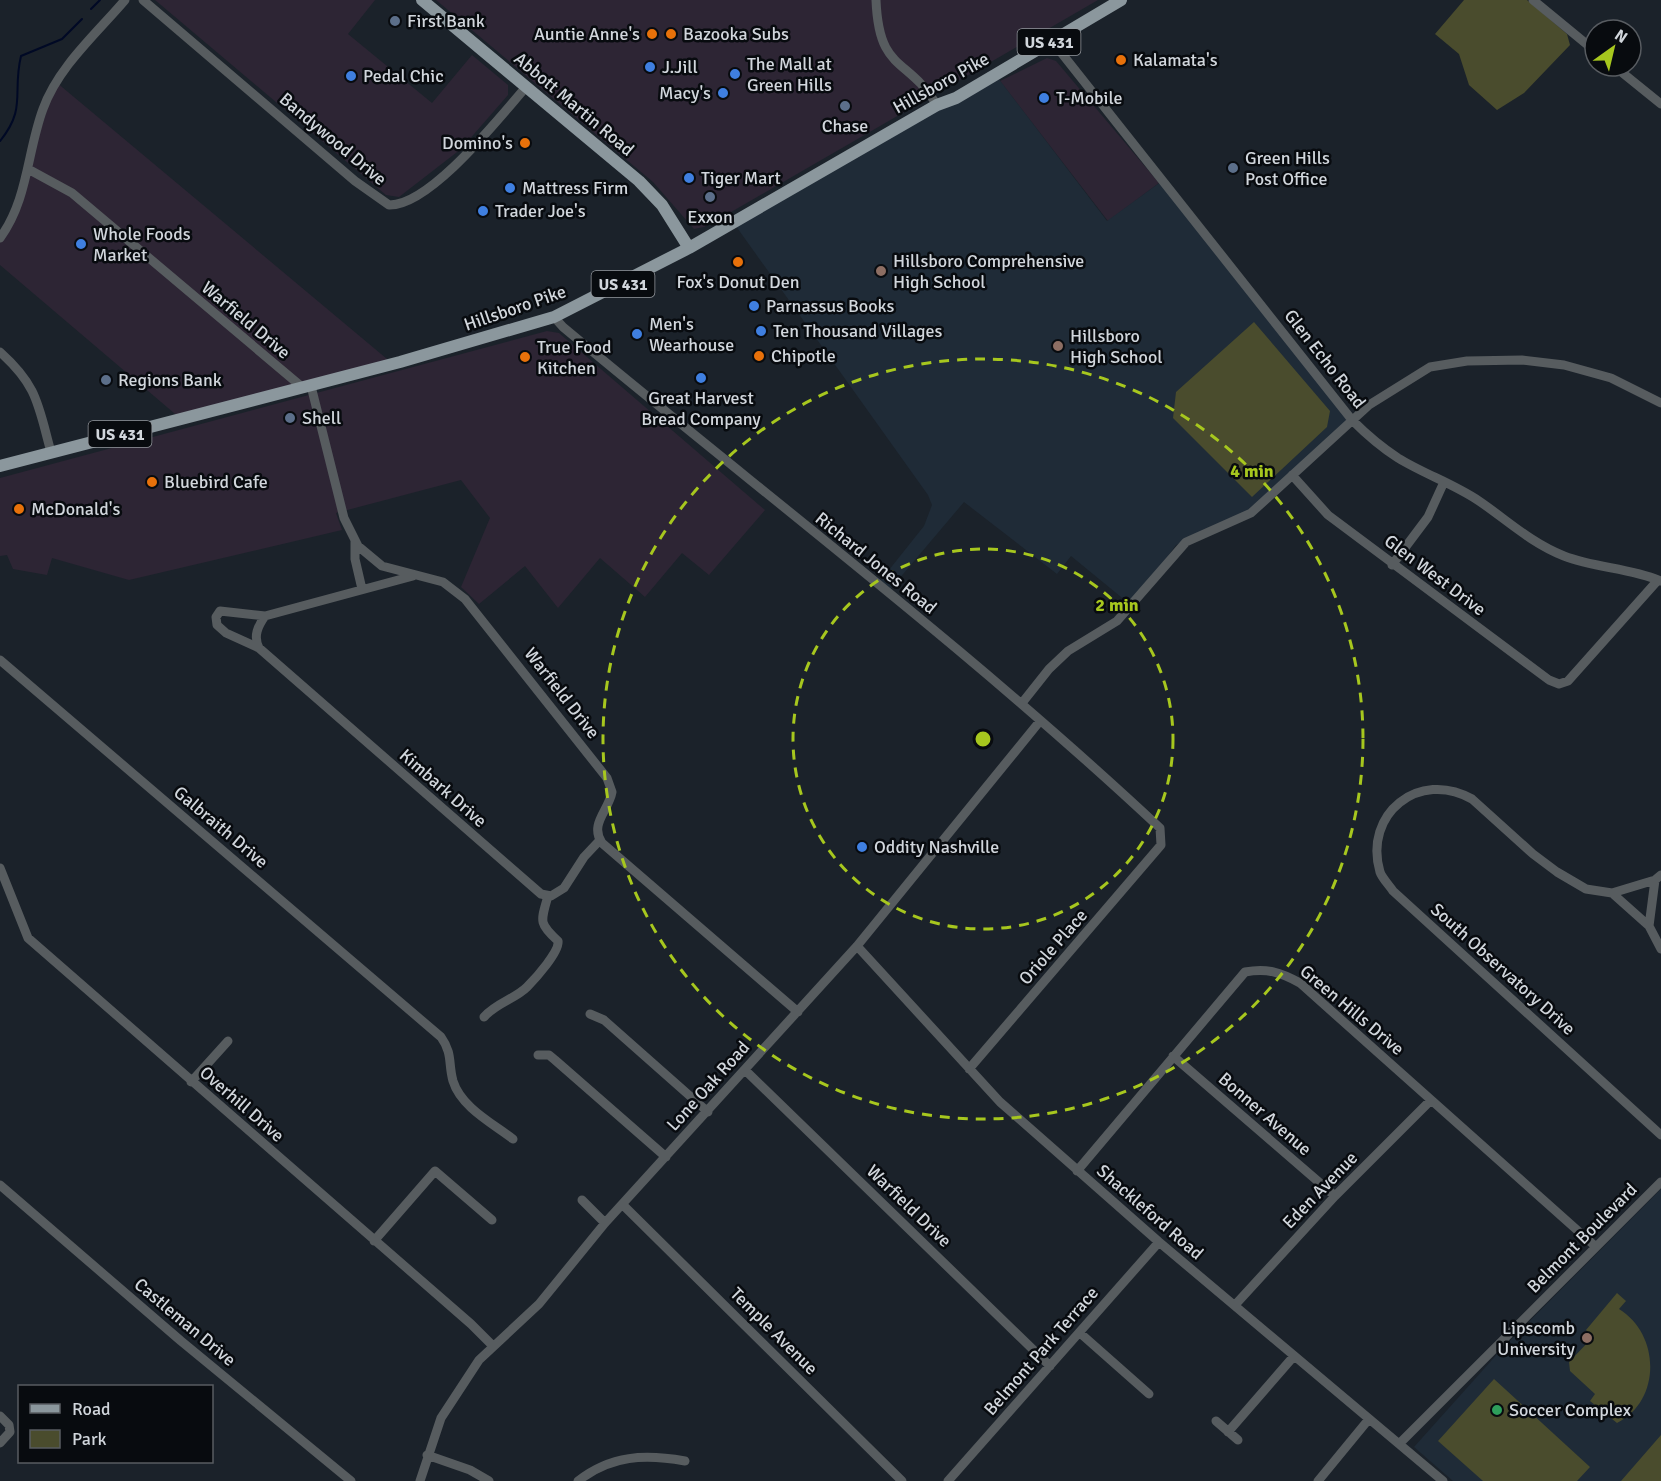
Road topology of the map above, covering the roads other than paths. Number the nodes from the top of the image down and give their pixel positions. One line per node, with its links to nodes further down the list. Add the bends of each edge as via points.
1 (125, 0): 13 (street, via 57,81 43,109)
2 (143, 0): 10 (street, Bandywood Drive, via 388,205 407,203 433,184 464,157)
3 (422, 0): 10 (main road, Abbott Martin Road)
4 (876, 0): 12 (street, via 877,27 886,50)
5 (1533, 0): 8 (street)
6 (1116, 1): 7 (main road, Hillsboro Pike / US 431)
7 (1052, 41): 12 (main road, Hillsboro Pike / US 431, via 956,98); 20 (street, Glen Echo Road)
8 (1583, 41)
9 (1629, 78): 11 (street)
10 (526, 87): 15 (main road, Abbott Martin Road, via 639,181 662,205)
11 (1661, 104)
12 (937, 105): 15 (main road, Hillsboro Pike / US 431)
13 (28, 169): 14 (street, via 20,198); 18 (street, Warfield Drive, via 77,197)
14 (0, 238)
15 (689, 248): 16 (main road, Hillsboro Pike / US 431)
16 (554, 317): 18 (main road, Hillsboro Pike / US 431); 33 (street, Richard Jones Road)
17 (0, 352): 21 (street, via 19,369 35,392)
18 (306, 387): 21 (main road, Hillsboro Pike / US 431); 25 (street, Warfield Drive)
19 (1661, 403): 20 (street, via 1611,378 1564,365 1522,360 1467,361 1430,367)
20 (1352, 420): 23 (street); 24 (street, Glen Echo Road, via 1398,458)
21 (51, 452): 22 (main road, Hillsboro Pike / US 431)
22 (0, 466)
23 (1292, 476): 26 (street, Glen West Drive, via 1328,515); 33 (street, via 1251,513 1186,542 1117,621 1068,651)
24 (1444, 482): 26 (street, via 1428,517); 28 (street, Glen Echo Road, via 1478,500 1554,552)
25 (354, 541): 27 (street, Warfield Drive, via 382,566); 29 (street)
26 (1392, 565): 28 (street, Glen West Drive, via 1559,684 1568,681)
27 (414, 576): 29 (street, Kimbark Drive); 35 (street, Warfield Drive, via 443,582 465,599 604,774 612,792 597,825)
28 (1659, 581)
29 (362, 589): 30 (street, Kimbark Drive)
30 (266, 616): 31 (street, via 255,637); 31 (street, Kimbark Drive, via 224,611 216,617 222,631)
31 (259, 648): 41 (street, Kimbark Drive, via 529,885)
32 (0, 660): 57 (street, Galbraith Drive, via 441,1037 450,1049 458,1093)
33 (1022, 704): 34 (street, Richard Jones Road)
34 (1040, 721): 36 (street, Richard Jones Road, via 1160,828); 43 (street, Lone Oak Road)
35 (600, 840): 41 (street, via 564,888); 45 (street)
36 (1161, 845): 51 (street, Oriole Place)
37 (0, 868): 39 (street, Overhill Drive)
38 (1658, 878): 40 (street); 42 (street)
39 (1, 880): 53 (street, Overhill Drive, via 28,938)
40 (1612, 893): 42 (street); 56 (street, South Observatory Drive, via 1586,889 1557,872 1472,798 1457,790 1418,791 1401,799 1387,818 1377,844 1380,873 1393,891)
41 (548, 897): 47 (street, via 541,921 558,940 557,952 526,988)
42 (1648, 926): 44 (street)
43 (857, 946): 45 (street, Lone Oak Road); 51 (street, Shackleford Road)
44 (1661, 949)
45 (798, 1012): 52 (street, Lone Oak Road)
46 (590, 1014): 55 (street, via 604,1020)
47 (484, 1017)
48 (228, 1041): 53 (street)
49 (538, 1055): 58 (street, via 549,1055)
50 (1173, 1056): 54 (street, Green Hills Drive, via 1245,972 1265,969 1300,983); 59 (street, Green Hills Drive); 62 (street, Bonner Avenue)
51 (969, 1069): 59 (street, Shackleford Road)
52 (745, 1070): 55 (street, Lone Oak Road); 74 (street, Warfield Drive)
53 (191, 1082): 67 (street, Overhill Drive)
54 (1431, 1100): 62 (street, Eden Avenue); 69 (street, Green Hills Drive)
55 (708, 1112): 58 (street, Lone Oak Road)
56 (1661, 1134)
57 (513, 1139)
58 (666, 1157): 64 (street, Lone Oak Road)
59 (1077, 1171): 68 (street, Shackleford Road)
60 (1661, 1182): 69 (street, Belmont Boulevard)
61 (0, 1185): 85 (street, Castleman Drive)
62 (1335, 1196): 70 (street, Eden Avenue)
63 (582, 1200): 66 (street)
64 (623, 1205): 66 (street, Lone Oak Road); 89 (street, Temple Avenue)
65 (492, 1220): 67 (street, via 435,1171)
66 (605, 1223): 72 (street, Lone Oak Road, via 539,1304)
67 (374, 1241): 72 (street, Overhill Drive)
68 (1159, 1242): 70 (street, Shackleford Road); 71 (street, Belmont Park Terrace)
69 (1595, 1245): 82 (street, Belmont Boulevard)
70 (1235, 1305): 73 (street, Shackleford Road)
71 (1080, 1333): 74 (street, Belmont Park Terrace); 75 (street)
72 (492, 1345): 83 (street, Lone Oak Road, via 455,1394)
73 (1294, 1356): 77 (street, Shackleford Road); 79 (street)
74 (1050, 1366): 90 (street, Belmont Park Terrace)
75 (1149, 1394)
76 (0, 1416): 81 (street, via 10,1432)
77 (1369, 1419): 82 (street, Shackleford Road); 91 (street)
78 (1216, 1421): 79 (street)
79 (1228, 1432): 80 (street)
80 (1238, 1440)
81 (0, 1443)
82 (1399, 1444): 92 (street, Shackleford Road)
83 (427, 1455): 86 (street, Lone Oak Road); 87 (street)
84 (685, 1461): 88 (street, via 629,1458 603,1465)
85 (351, 1481)
86 (420, 1481)
87 (489, 1481)
88 (578, 1481)
89 (902, 1481)
90 (948, 1481)
91 (1317, 1481)
92 (1443, 1481)

